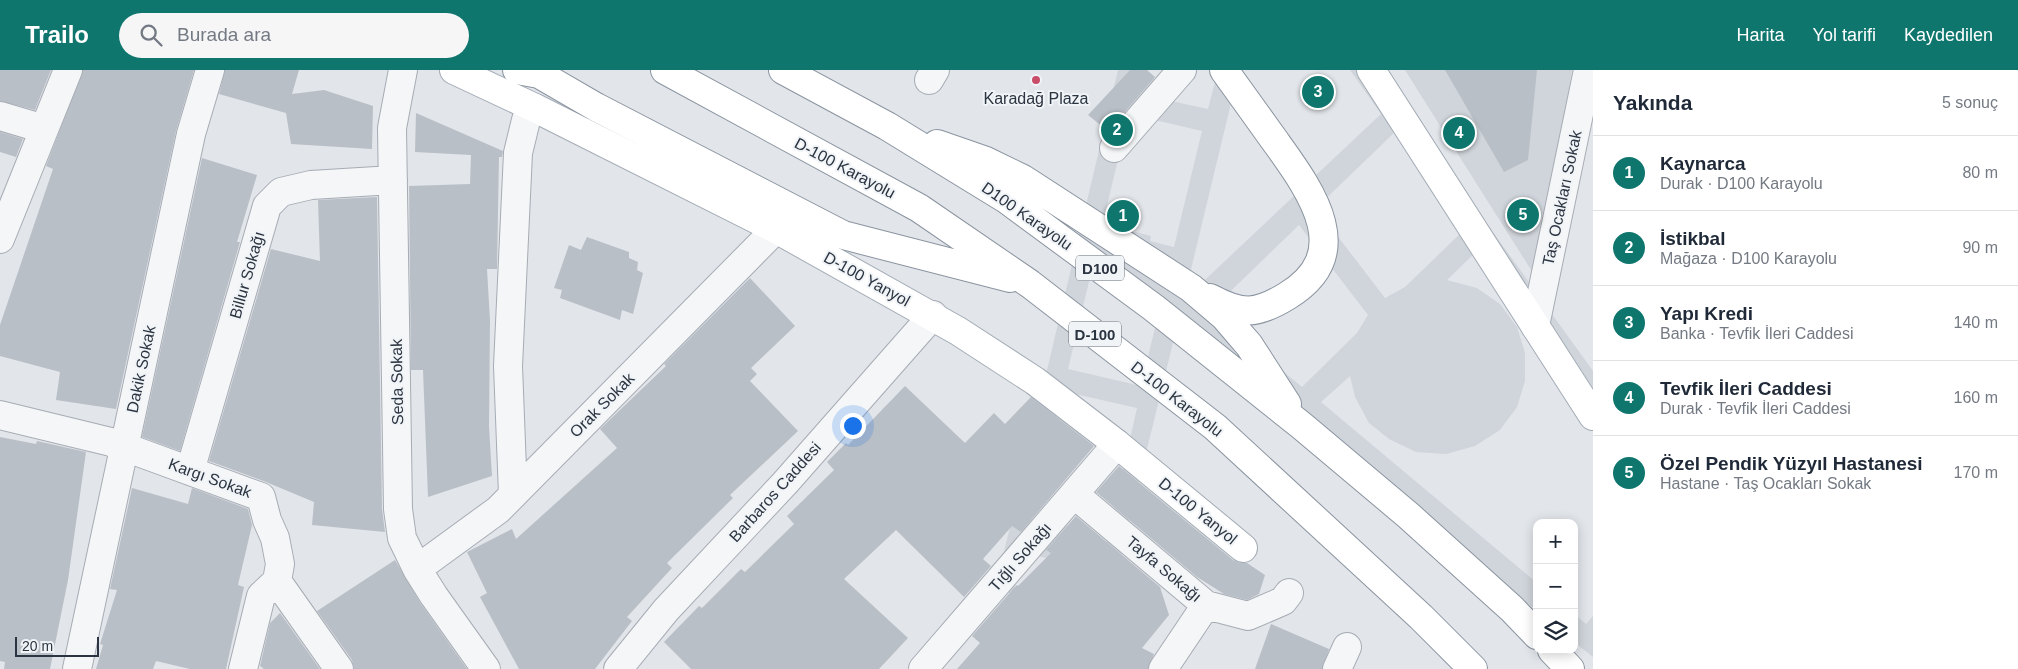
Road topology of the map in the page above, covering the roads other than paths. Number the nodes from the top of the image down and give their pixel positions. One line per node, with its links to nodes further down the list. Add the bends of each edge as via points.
1 (68, 70): 15 (street)
2 (210, 70): 28 (street, Dakik Sokak, via 191,134)
3 (403, 70): 17 (street, Seda Sokak, via 392,128)
4 (454, 70): 12 (main road, D-100 Yanyol)
5 (517, 70): 20 (main road, via 539,74 843,235)
6 (665, 70): 20 (main road, D-100 Karayolu / D-100, via 918,208)
7 (783, 70): 14 (main road, D100 Karayolu / D100)
8 (1182, 70): 16 (street)
9 (1224, 70): 21 (main road, via 1313,197 1324,242 1321,260 1314,274 1278,302 1261,309 1229,308)
10 (1588, 70): 23 (street, Taş Ocakları Sokak)
11 (1370, 73): 23 (main road)
12 (535, 108): 18 (main road, D-100 Yanyol); 31 (street, via 526,120 518,153 508,366)
13 (0, 116): 15 (street)
14 (887, 126): 21 (main road, via 986,161 1023,179); 26 (main road, D100 Karayolu / D100, via 1006,199 1154,308)
15 (44, 129): 19 (street)
16 (1114, 148)
17 (393, 180): 29 (street, Billur Sokağı, via 311,185 281,192 267,206); 33 (street, Seda Sokak, via 398,509 402,538)
18 (776, 229): 22 (main road, D-100 Yanyol); 31 (street, Orak Sokak)
19 (0, 239)
20 (1030, 284): 46 (main road, D-100 Karayolu / D-100, via 1215,427)
21 (1191, 288): 26 (main road, via 1224,316 1248,345)
22 (933, 315): 27 (main road, D-100 Yanyol, via 1034,381); 43 (street, Barbaros Caddesi, via 785,483 666,610)
23 (1535, 326): 25 (main road)
24 (0, 415): 28 (street, Kargı Sokak)
25 (1593, 416)
26 (1302, 426): 37 (main road, via 1409,516)
27 (1117, 444): 30 (street, Tığlı Sokağı); 32 (main road, D-100 Yanyol)
28 (124, 446): 29 (street, Kargı Sokak); 39 (street, Dakik Sokak)
29 (190, 471): 34 (street, Kargı Sokak, via 261,497 280,564)
30 (1074, 494): 36 (street, Tayfa Sokağı); 44 (street, Tığlı Sokağı)
31 (513, 495): 33 (street, Orak Sokak, via 498,510)
32 (1243, 548)
33 (418, 569): 42 (street, Seda Sokak)
34 (277, 581): 40 (street, via 261,596); 41 (street)
35 (1290, 593): 36 (street, Tayfa Sokağı, via 1283,601 1248,616)
36 (1206, 605): 45 (street)
37 (1533, 631)
38 (1556, 654): 47 (main road)
39 (77, 669)
40 (243, 669)
41 (339, 669)
42 (486, 669)
43 (618, 669)
44 (923, 669)
45 (1163, 669)
46 (1473, 669)
47 (1570, 669)

